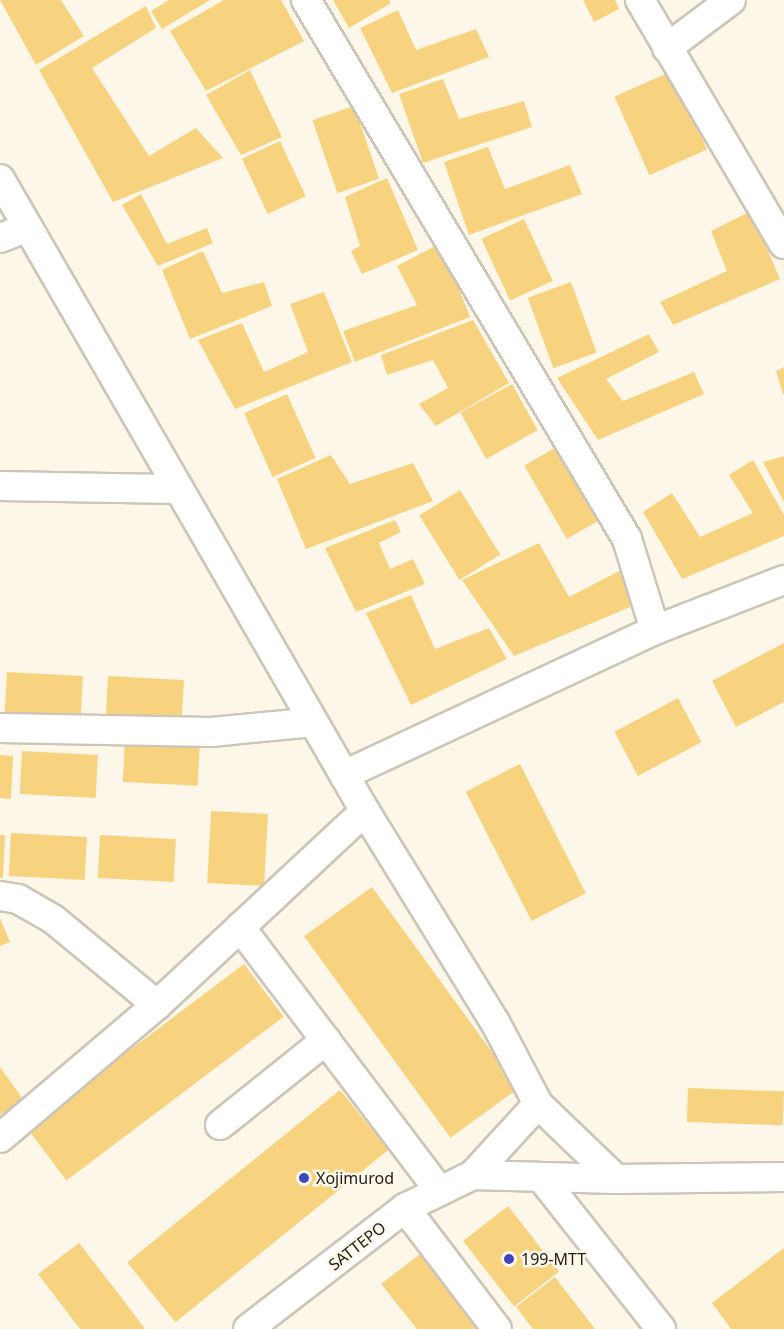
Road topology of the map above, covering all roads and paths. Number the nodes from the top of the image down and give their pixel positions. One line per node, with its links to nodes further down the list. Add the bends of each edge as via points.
1 (306, 0): 12 (street, via 627,539)
2 (640, 0): 4 (street)
3 (731, 0): 4 (street)
4 (667, 48): 8 (street)
5 (0, 179): 6 (street)
6 (28, 227): 7 (street); 10 (street)
7 (0, 238)
8 (784, 244)
9 (0, 486): 10 (street)
10 (179, 489): 13 (street)
11 (784, 580): 12 (street)
12 (655, 630): 15 (street)
13 (314, 722): 14 (street, via 211,732); 15 (street)
14 (0, 728)
15 (344, 775): 16 (street)
16 (364, 811): 18 (street); 21 (street, via 495,1022)
17 (0, 896): 19 (street, via 18,899 54,919)
18 (240, 927): 19 (street); 20 (street)
19 (157, 1005): 23 (street)
20 (326, 1040): 22 (street); 28 (street)
21 (538, 1104): 24 (street); 27 (street)
22 (220, 1125)
23 (0, 1138)
24 (473, 1176): 25 (street); 28 (street, SATTEPO)
25 (541, 1177): 27 (street); 32 (street)
26 (784, 1177): 27 (street)
27 (616, 1179)
28 (440, 1191): 29 (street, SATTEPO)
29 (405, 1208): 30 (street, SATTEPO); 31 (street)
30 (248, 1329)
31 (497, 1329)
32 (661, 1329)

